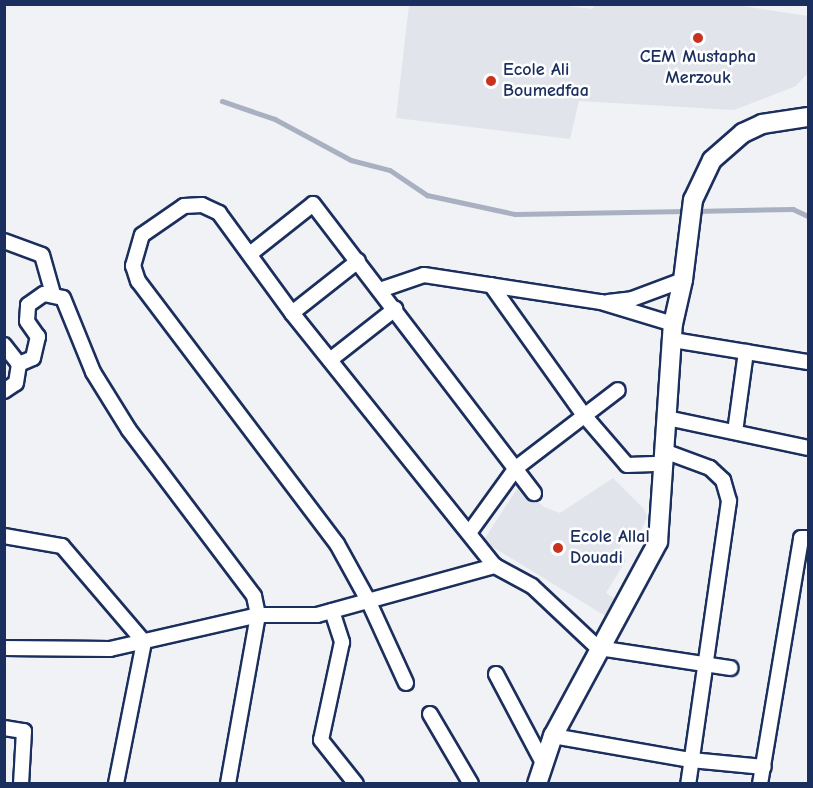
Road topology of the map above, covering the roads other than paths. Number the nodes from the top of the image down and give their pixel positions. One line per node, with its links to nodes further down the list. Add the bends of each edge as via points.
1 (808, 117): 5 (street, via 762,124 743,132 712,159 693,200)
2 (4, 241): 8 (street, via 42,255)
3 (250, 254): 4 (street, via 313,204); 11 (street); 31 (street, via 219,213 202,205 184,206 142,235 134,266 138,281 337,544)
4 (358, 261): 7 (street); 11 (street)
5 (683, 280): 9 (street, via 632,299); 12 (street)
6 (491, 285): 7 (street, via 424,274); 9 (street); 20 (street)
7 (380, 290): 10 (street)
8 (53, 294): 17 (street, via 44,294 28,305 27,321 39,346 33,358); 33 (street, via 63,298 93,372 129,430 254,596)
9 (601, 302): 12 (street)
10 (395, 309): 15 (street); 25 (street)
11 (292, 313): 15 (street)
12 (673, 332): 14 (street); 21 (street)
13 (4, 345): 17 (street)
14 (746, 351): 16 (street); 22 (street)
15 (330, 360): 27 (street)
16 (808, 362)
17 (19, 364): 19 (street, via 16,383)
18 (618, 390): 20 (street)
19 (4, 391)
20 (583, 414): 24 (street, via 627,465 640,468); 25 (street)
21 (667, 418): 22 (street); 24 (street)
22 (735, 432): 23 (street)
23 (808, 448)
24 (663, 457): 36 (street, via 658,542); 37 (street, via 710,468 723,480 729,501)
25 (516, 468): 26 (street); 27 (street)
26 (534, 493)
27 (469, 533): 30 (street)
28 (4, 536): 34 (street, via 62,546)
29 (808, 538): 46 (street, via 801,538)
30 (495, 566): 31 (street); 36 (street, via 532,586)
31 (369, 602): 32 (street); 40 (street)
32 (332, 611): 33 (street, via 317,615); 50 (street, via 342,642 321,740)
33 (258, 615): 34 (street); 49 (street)
34 (144, 642): 35 (street, via 110,650); 48 (street)
35 (4, 648)
36 (598, 648): 37 (street); 43 (street)
37 (705, 665): 38 (street); 44 (street)
38 (731, 668)
39 (496, 674): 45 (street)
40 (406, 683)
41 (430, 714): 51 (street)
42 (4, 728): 47 (street, via 24,731)
43 (553, 736): 44 (street); 45 (street)
44 (691, 759): 46 (street); 53 (street)
45 (542, 761): 52 (street)
46 (764, 767): 54 (street)
47 (21, 783)
48 (116, 783)
49 (229, 783)
50 (356, 783)
51 (471, 783)
52 (537, 783)
53 (688, 783)
54 (760, 783)

